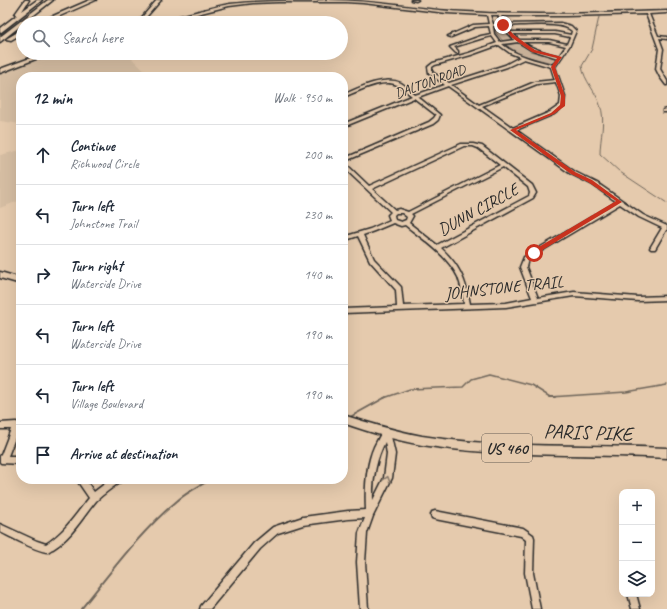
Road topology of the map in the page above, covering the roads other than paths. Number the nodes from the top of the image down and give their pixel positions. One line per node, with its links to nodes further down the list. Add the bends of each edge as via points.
1 (27, 0): 21 (highway, via 18,13)
2 (40, 0): 12 (highway)
3 (51, 0): 13 (highway)
4 (94, 0): 14 (highway)
5 (159, 0): 15 (main road)
6 (298, 1): 7 (street); 16 (street, via 233,4)
7 (374, 2): 10 (street)
8 (667, 12): 9 (street)
9 (647, 13): 11 (street); 27 (street)
10 (488, 14): 11 (street); 18 (street)
11 (499, 14): 19 (street)
12 (19, 16)
13 (31, 16)
14 (56, 16)
15 (144, 16)
16 (184, 16)
17 (16, 18): 21 (highway)
18 (492, 25): 19 (street); 24 (street); 25 (street, via 474,26)
19 (503, 25): 22 (street); 26 (street, via 560,24 572,28)
20 (16, 27): 29 (highway)
21 (0, 30)
22 (510, 33): 26 (street, via 555,33); 30 (street)
23 (16, 35): 32 (highway)
24 (494, 35): 31 (street); 34 (street, via 482,36 452,47)
25 (450, 36)
26 (572, 36): 33 (street)
27 (657, 37): 28 (street); 41 (street, via 662,56 658,70)
28 (667, 38)
29 (0, 40)
30 (519, 41): 31 (street); 33 (street, via 549,41); 36 (street, via 534,51)
31 (500, 42): 35 (street, via 512,52); 42 (street, via 430,67 430,72)
32 (0, 45)
33 (568, 45): 36 (street)
34 (457, 52)
35 (524, 57): 38 (street); 42 (street, DALTON ROAD, via 506,66)
36 (560, 57): 38 (street)
37 (30, 60): 39 (main road)
38 (554, 66): 40 (street)
39 (0, 71)
40 (558, 81): 45 (street, via 529,85); 47 (street, via 563,96 562,106 552,114)
41 (667, 84)
42 (450, 85): 44 (street, DALTON ROAD); 45 (street)
43 (348, 94): 44 (street, via 388,81 399,84)
44 (416, 97): 46 (street, DALTON ROAD); 48 (street, via 438,115 436,119)
45 (478, 106): 47 (street)
46 (348, 124)
47 (513, 130): 52 (street, via 573,173 590,181)
48 (348, 158)
49 (504, 165): 51 (street, DUNN CIRCLE, via 480,147 463,145); 54 (street); 61 (street, DUNN CIRCLE, via 530,186 533,193 531,197)
50 (348, 169): 51 (street)
51 (369, 188): 53 (street)
52 (620, 202): 57 (street); 66 (street, via 526,258 523,267)
53 (394, 212): 54 (street); 55 (street, via 391,215)
54 (408, 214): 56 (street, via 410,219)
55 (393, 221): 56 (street); 58 (street)
56 (406, 223): 61 (street)
57 (666, 228): 62 (street)
58 (360, 234): 59 (street); 60 (street); 68 (street, via 372,260 399,289)
59 (348, 235)
60 (348, 238)
61 (436, 248): 67 (street, via 453,264 460,275)
62 (653, 248)
63 (0, 275): 64 (main road)
64 (16, 280)
65 (667, 298): 66 (street, JOHNSTONE TRAIL, via 638,299 574,294)
66 (536, 300): 67 (street, JOHNSTONE TRAIL)
67 (468, 306): 68 (street, JOHNSTONE TRAIL)
68 (400, 309): 69 (street, JOHNSTONE TRAIL)
69 (348, 311)
70 (348, 421): 72 (main road, PARIS PIKE / US 460)
71 (0, 426): 74 (street, via 16,425)
72 (386, 432): 73 (main road, PARIS PIKE / US 460, via 462,445); 79 (street, via 372,469 369,490); 79 (street, one-way to 72, via 388,478 391,454)
73 (667, 453)
74 (2, 458): 75 (street)
75 (16, 459)
76 (84, 484): 78 (street)
77 (111, 484): 78 (street)
78 (94, 498): 81 (street, via 69,532 47,548)
79 (370, 514): 83 (street, via 303,521 276,530 257,546); 84 (street, via 363,533 361,562)
80 (435, 515): 85 (street, via 527,534 530,538 529,573)
81 (0, 528)
82 (633, 597): 86 (street)
83 (204, 609)
84 (364, 609)
85 (536, 609)
86 (636, 609)

